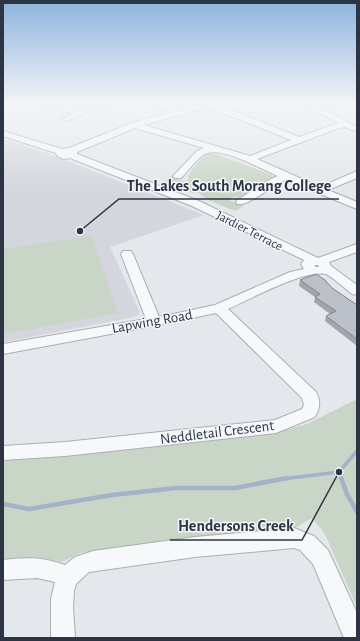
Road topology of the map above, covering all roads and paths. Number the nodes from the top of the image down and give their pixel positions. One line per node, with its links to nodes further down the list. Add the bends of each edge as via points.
1 (3, 133): 8 (street, Jardier Terrace)
2 (116, 133): 8 (street)
3 (161, 133): 7 (street)
4 (281, 133): 6 (street)
5 (317, 133): 6 (street)
6 (298, 140): 9 (street)
7 (212, 148): 9 (street); 11 (street, via 200,153)
8 (68, 153): 18 (street, Jardier Terrace, via 213,211 250,228)
9 (250, 159): 12 (street)
10 (357, 174): 13 (street)
11 (178, 176)
12 (287, 176): 13 (street); 14 (street, via 274,181)
13 (321, 190): 15 (street)
14 (241, 202)
15 (357, 206)
16 (357, 248): 18 (street)
17 (127, 254): 21 (street)
18 (317, 266): 19 (street, Jardier Terrace); 20 (street, Lapwing Road)
19 (357, 291)
20 (219, 308): 21 (street, Lapwing Road); 23 (street, Neddletail Crescent, via 310,396 312,405 309,413 276,426 65,449)
21 (154, 322): 22 (street, Lapwing Road)
22 (3, 349)
23 (3, 453)
24 (3, 570): 25 (street, via 44,568)
25 (68, 578): 26 (street, via 62,596); 27 (street, via 83,564 92,561 294,538 307,543 321,557)
26 (63, 638)
27 (356, 638)

